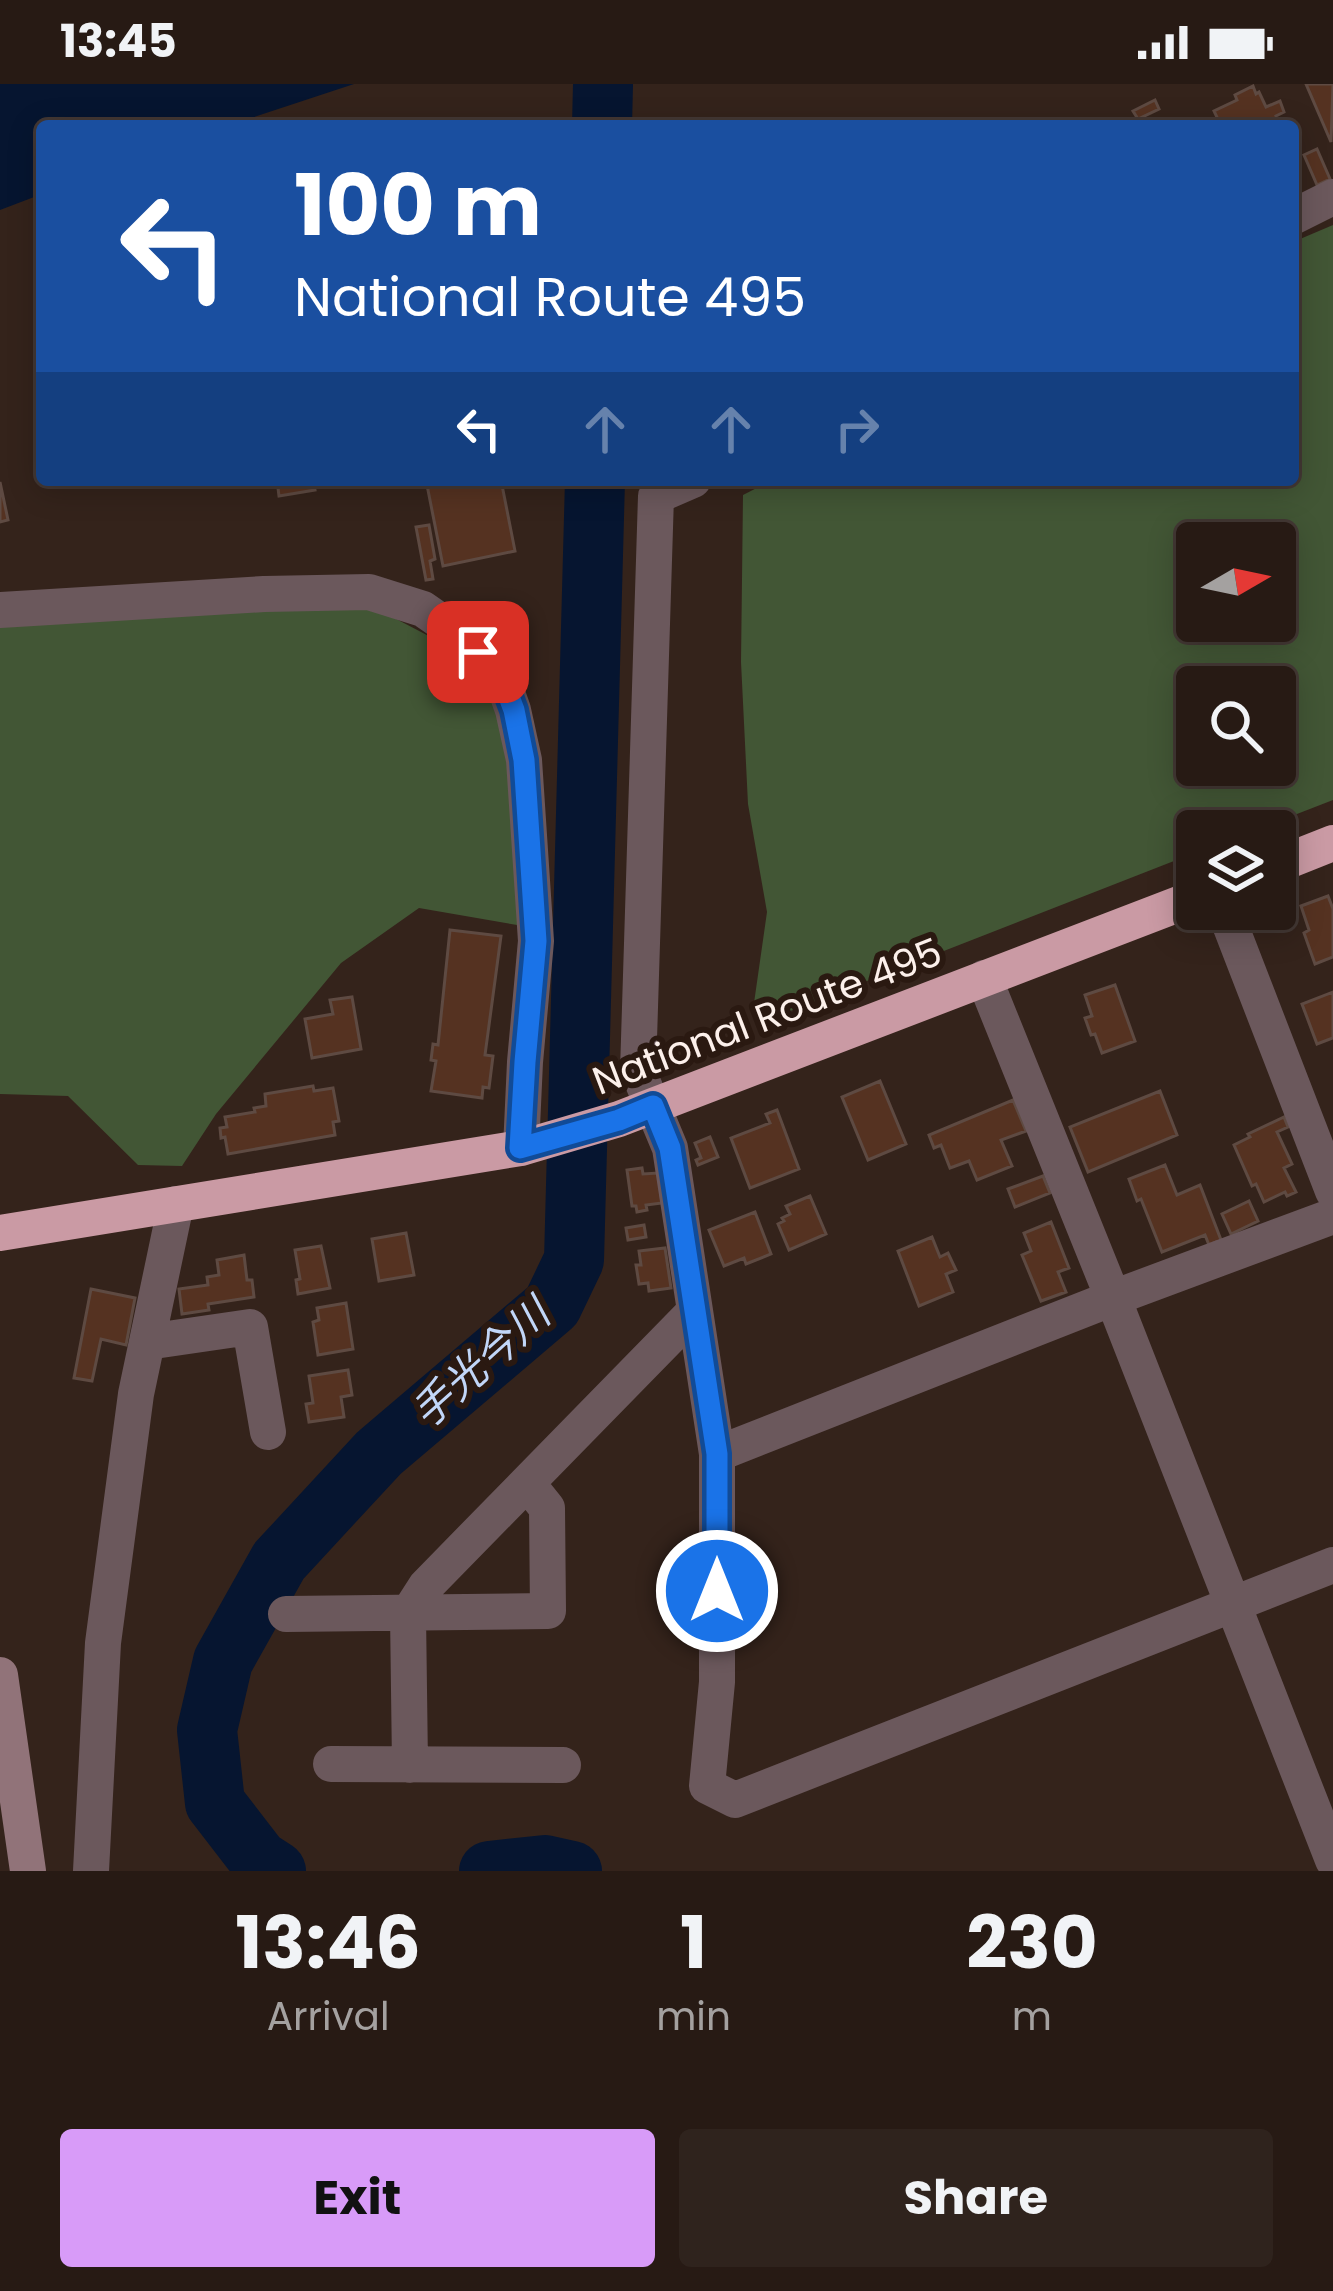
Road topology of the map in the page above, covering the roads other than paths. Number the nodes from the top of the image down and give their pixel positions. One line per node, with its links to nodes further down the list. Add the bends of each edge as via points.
1 (1333, 197): 2 (street)
2 (1299, 215)
3 (679, 486): 10 (street, via 656,496)
4 (0, 610): 11 (street, via 369,592 423,609 500,673 524,760 536,941 525,1062)
5 (1333, 843): 6 (highway)
6 (1296, 858)
7 (1176, 904): 9 (highway, National Route 495)
8 (1232, 930): 12 (street)
9 (984, 979): 10 (highway, National Route 495); 16 (street)
10 (636, 1113): 11 (highway, National Route 495); 17 (street, via 670,1148)
11 (537, 1144): 13 (highway, National Route 495)
12 (1333, 1191)
13 (176, 1204): 15 (highway, National Route 495); 18 (street)
14 (1333, 1216): 16 (street)
15 (0, 1233)
16 (1113, 1298): 20 (street); 23 (street)
17 (694, 1312): 20 (street); 21 (street)
18 (147, 1342): 19 (street, via 250,1327); 32 (street, via 103,1643)
19 (268, 1432)
20 (717, 1454): 23 (street, via 717,1682 707,1786 735,1800)
21 (527, 1483): 25 (street); 25 (street, via 547,1508 548,1611)
22 (1333, 1565): 23 (street)
23 (1234, 1606): 30 (street)
24 (286, 1614): 25 (street)
25 (407, 1614): 28 (street)
26 (0, 1675): 31 (street)
27 (331, 1765): 28 (street)
28 (410, 1765): 29 (street)
29 (563, 1766)
30 (1333, 1860)
31 (28, 1871)
32 (92, 1871)

